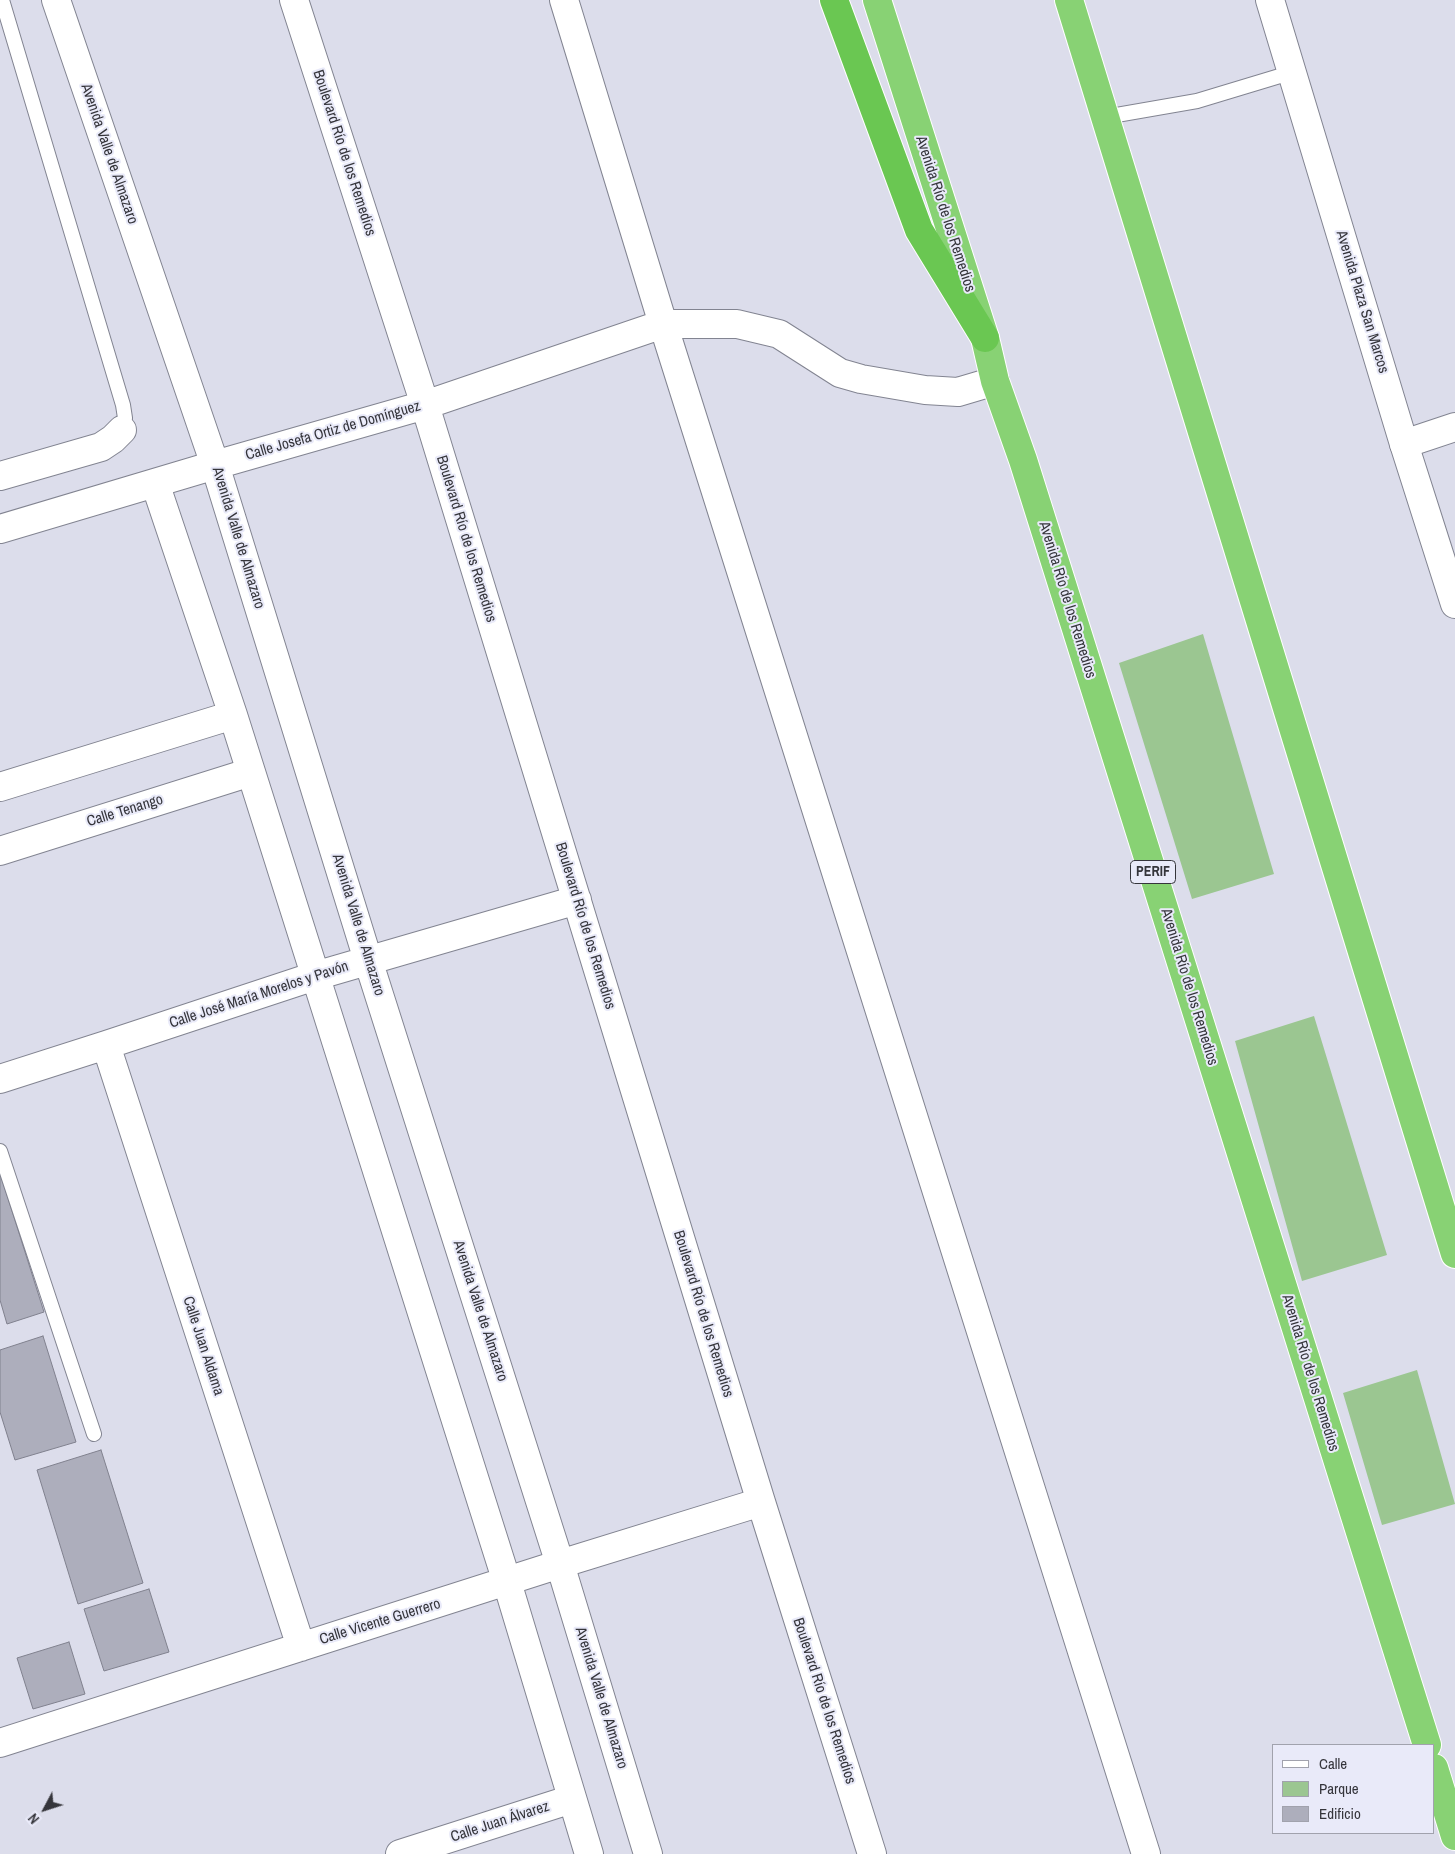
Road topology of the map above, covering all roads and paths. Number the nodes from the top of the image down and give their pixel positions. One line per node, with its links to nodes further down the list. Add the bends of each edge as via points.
1 (2, 0): 16 (lane, via 124,405)
2 (56, 0): 18 (street, Avenida Valle de Almazaro)
3 (294, 0): 14 (street, Boulevard Río de los Remedios)
4 (564, 0): 11 (street)
5 (834, 0): 12 (highway, via 919,230)
6 (877, 0): 12 (highway, Avenida Río de los Remedios / PERIF)
7 (1069, 0): 10 (highway)
8 (1270, 0): 9 (street, Avenida Plaza San Marcos)
9 (1292, 72): 10 (lane, via 1197,101); 17 (street, Avenida Plaza San Marcos)
10 (1105, 117): 33 (highway)
11 (663, 324): 13 (street, Calle Josefa Ortiz de Domínguez, via 738,324 779,334 840,373 925,390 958,392); 14 (street, Calle Josefa Ortiz de Domínguez); 48 (street)
12 (985, 338): 13 (highway, Avenida Río de los Remedios / PERIF)
13 (995, 381): 40 (highway, Avenida Río de los Remedios / PERIF, via 1023,460)
14 (425, 405): 18 (street, Calle Josefa Ortiz de Domínguez); 27 (street, Boulevard Río de los Remedios)
15 (1455, 426): 17 (street)
16 (122, 430): 19 (street, via 101,447)
17 (1404, 444): 22 (street, Avenida Plaza San Marcos)
18 (215, 464): 20 (street, Calle Josefa Ortiz de Domínguez); 28 (street, Avenida Valle de Almazaro)
19 (0, 476)
20 (156, 483): 21 (street, Calle Josefa Ortiz de Domínguez); 23 (street)
21 (0, 529)
22 (1455, 604)
23 (233, 715): 24 (street); 25 (street)
24 (251, 772): 26 (street, Calle Tenango); 29 (street)
25 (0, 788)
26 (0, 851)
27 (577, 900): 28 (street, Calle José María Morelos y Pavón); 35 (street, Boulevard Río de los Remedios)
28 (368, 960): 29 (street, Calle José María Morelos y Pavón); 36 (street, Avenida Valle de Almazaro)
29 (314, 976): 30 (street, Calle José María Morelos y Pavón); 37 (street)
30 (106, 1046): 31 (street, Calle José María Morelos y Pavón); 38 (street, Calle Juan Aldama)
31 (0, 1079)
32 (0, 1151): 34 (lane)
33 (1455, 1254)
34 (94, 1434)
35 (761, 1502): 36 (street, Calle Vicente Guerrero); 47 (street, Boulevard Río de los Remedios)
36 (560, 1564): 37 (street, Calle Vicente Guerrero); 46 (street, Avenida Valle de Almazaro)
37 (507, 1582): 38 (street, Calle Vicente Guerrero); 42 (street)
38 (301, 1647): 39 (street, Calle Vicente Guerrero)
39 (0, 1743)
40 (1426, 1744)
41 (1435, 1771): 43 (highway)
42 (572, 1799): 44 (street, Calle Juan Álvarez); 45 (street)
43 (1455, 1836)
44 (400, 1854)
45 (589, 1854)
46 (648, 1854)
47 (872, 1854)
48 (1146, 1854)

